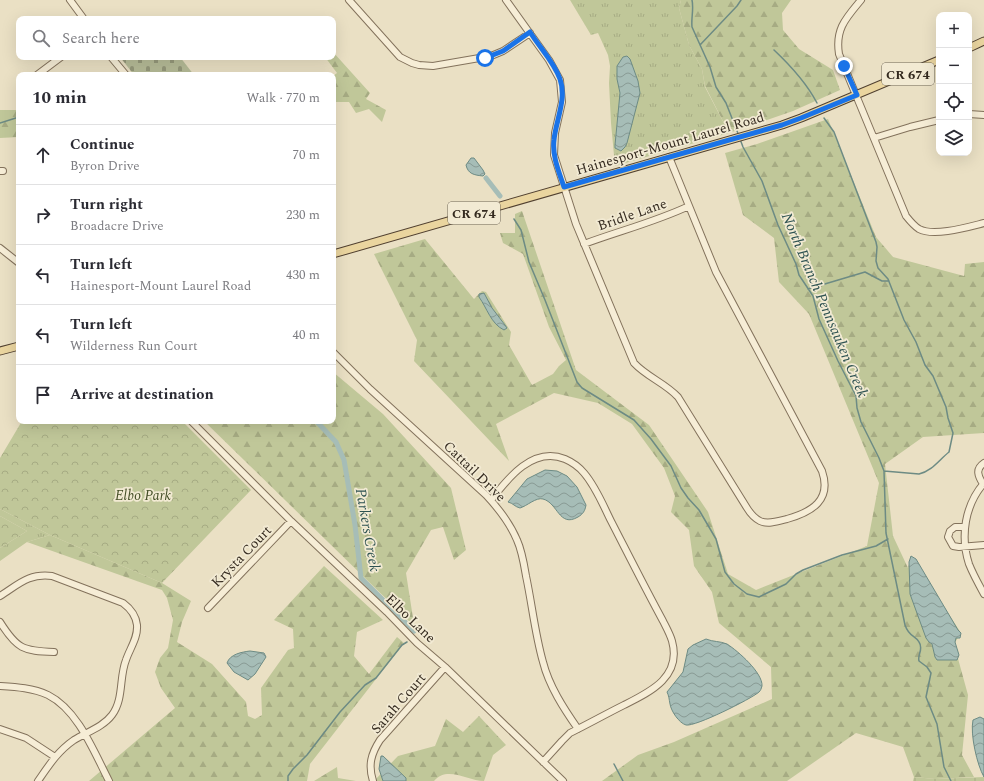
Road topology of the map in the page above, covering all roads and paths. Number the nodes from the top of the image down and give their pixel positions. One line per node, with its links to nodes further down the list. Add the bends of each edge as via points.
1 (70, 0): 5 (street)
2 (349, 0): 6 (street, via 400,57 419,65 433,66 491,56 503,51)
3 (506, 0): 6 (street)
4 (861, 0): 14 (street, via 842,24 838,35 841,60)
5 (82, 16)
6 (530, 32): 20 (street, via 560,80 562,102 555,133 554,155)
7 (984, 41): 8 (main road)
8 (972, 47)
9 (57, 60): 12 (street)
10 (114, 60): 13 (street)
11 (936, 61): 14 (main road, Hainesport-Mount Laurel Road / CR 674)
12 (41, 72)
13 (124, 72)
14 (857, 95): 18 (street); 19 (main road, Hainesport-Mount Laurel Road / CR 674, via 801,118)
15 (972, 114): 16 (street)
16 (984, 114)
17 (936, 121): 18 (street)
18 (874, 138): 22 (street, via 903,209 910,222 920,230 932,232)
19 (669, 157): 20 (main road, Hainesport-Mount Laurel Road / CR 674); 21 (street)
20 (564, 187): 23 (street); 25 (main road, Hainesport-Mount Laurel Road / CR 674)
21 (689, 206): 23 (street, Bridle Lane, via 659,219 619,230); 23 (street, via 716,272 824,478 824,491 819,502 796,516 776,522 759,521 751,513 678,397 634,364)
22 (984, 224)
23 (584, 244)
24 (0, 248): 26 (street)
25 (336, 253)
26 (16, 261)
27 (16, 347): 28 (main road)
28 (0, 351)
29 (336, 355): 33 (street, Cattail Drive)
30 (194, 424): 34 (street, Elbo Lane)
31 (984, 463): 32 (street, via 978,474)
32 (983, 483): 35 (street, via 971,503)
33 (491, 500): 46 (street, Cattail Drive, via 518,541 545,669); 46 (street, via 520,468 536,458 555,456 568,460 580,468 593,486 669,634 673,662 659,685)
34 (291, 521): 40 (street, Krysta Court); 43 (street, Elbo Lane)
35 (965, 527): 37 (street); 37 (street, via 952,529 948,534 952,546)
36 (984, 545): 37 (street)
37 (965, 547): 38 (street, via 972,570)
38 (984, 594)
39 (0, 596): 47 (street, via 26,579 46,576 118,601 134,614 137,635 124,666 116,707 106,721)
40 (208, 608)
41 (0, 622): 42 (street, via 12,640 25,649)
42 (54, 652)
43 (445, 667): 49 (street, Elbo Lane); 52 (street, Sarah Court, via 380,740 370,770)
44 (0, 686): 47 (street, via 34,690 53,698 70,712)
45 (0, 729): 48 (street, via 26,738)
46 (578, 730): 49 (street, via 562,741)
47 (84, 735): 48 (street, via 70,743); 51 (street)
48 (55, 757): 50 (street)
49 (543, 762): 53 (street, Elbo Lane)
50 (38, 781)
51 (109, 781)
52 (373, 781)
53 (563, 781)

